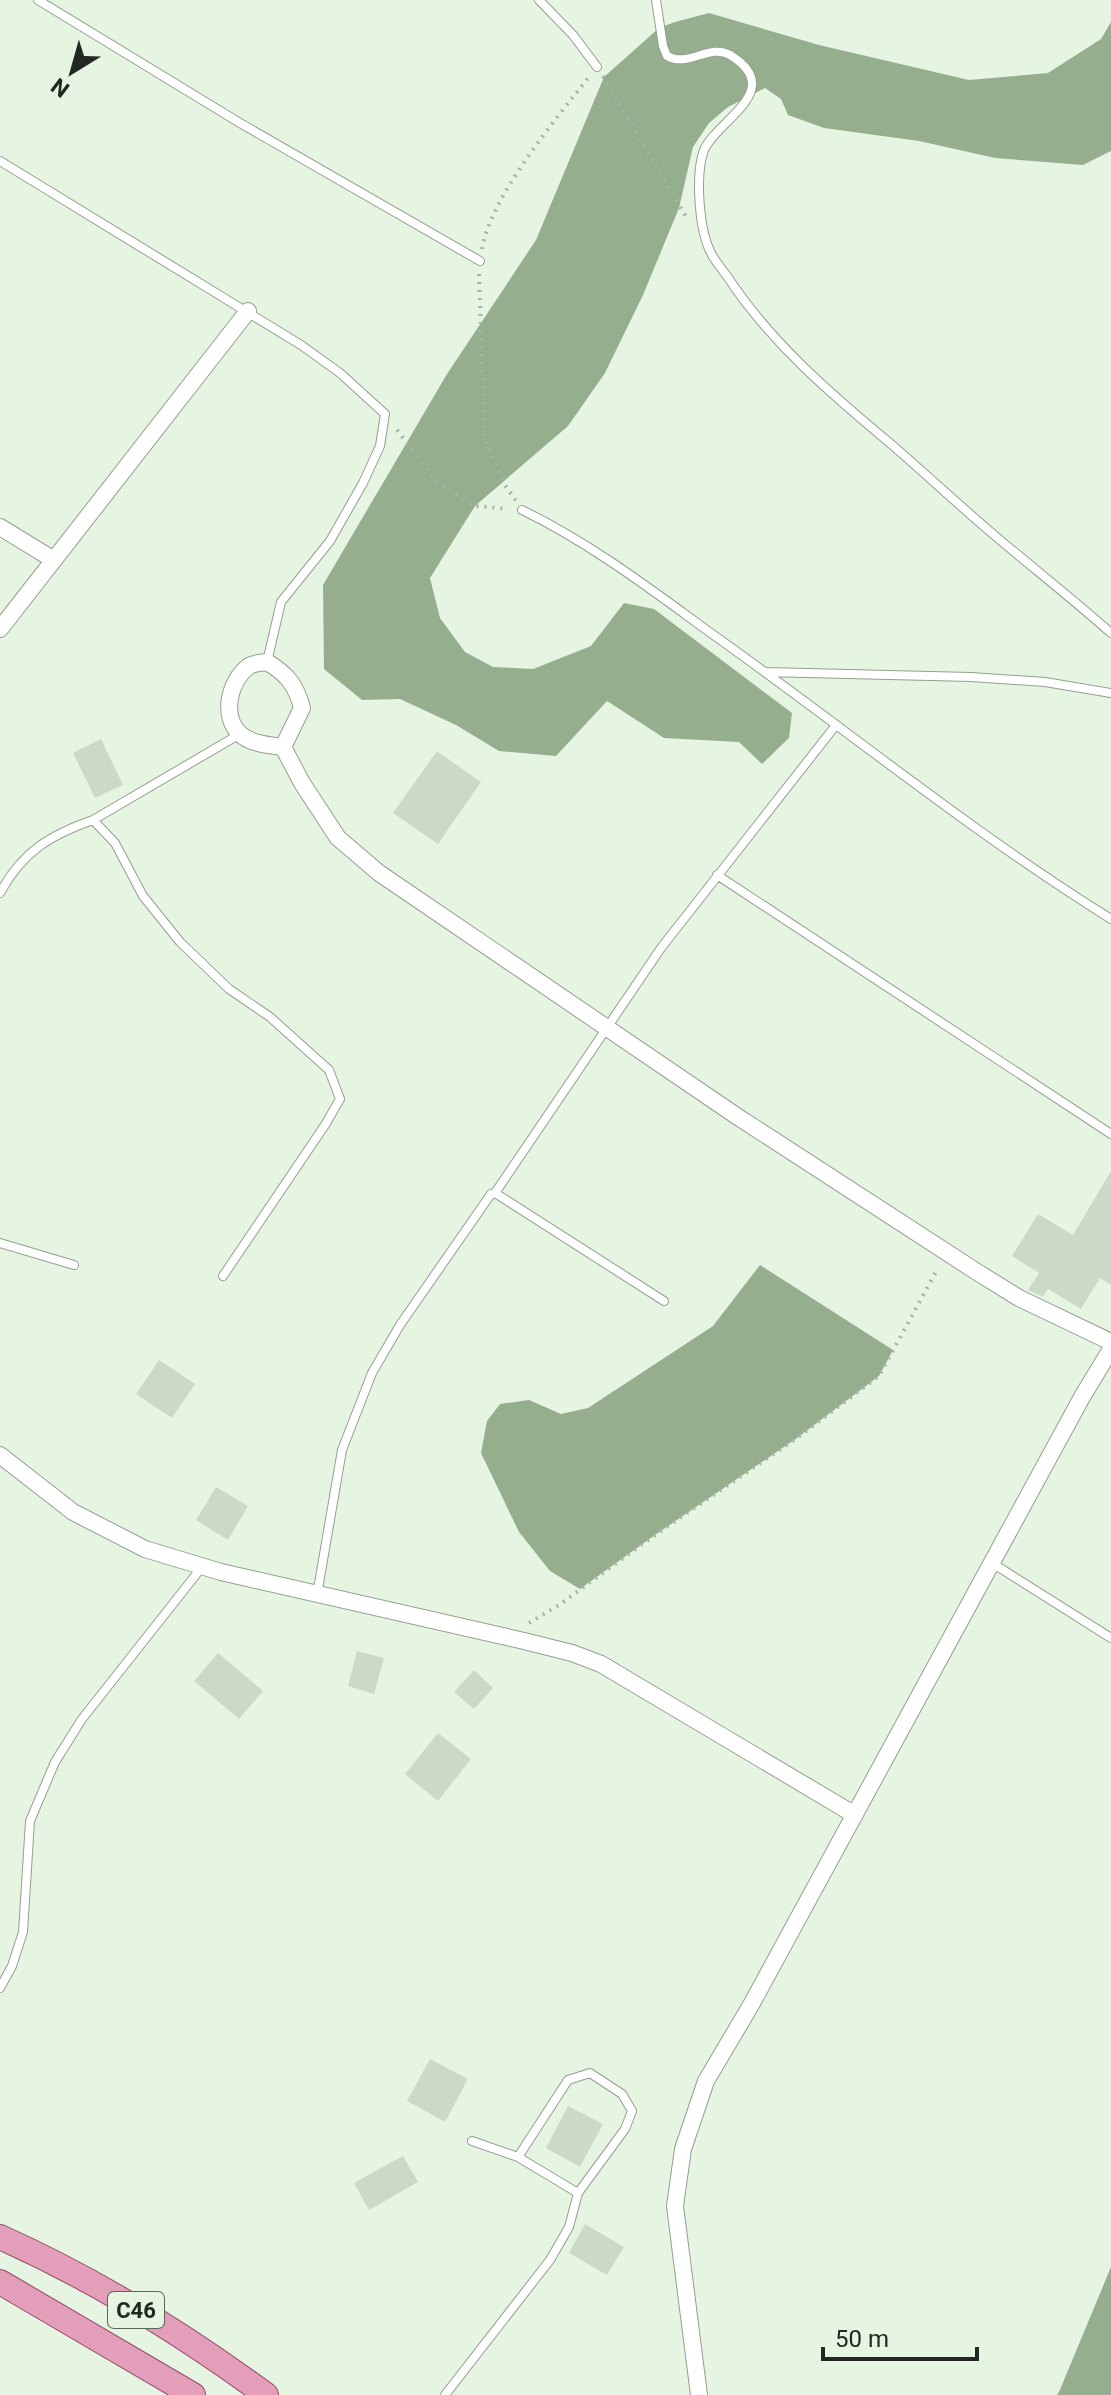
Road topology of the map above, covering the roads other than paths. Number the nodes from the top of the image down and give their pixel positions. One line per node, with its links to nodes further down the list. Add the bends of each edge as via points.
1 (38, 0): 6 (lane)
2 (539, 0): 4 (lane)
3 (656, 0): 12 (lane, via 667,56 680,60 727,53 751,76 744,107 705,149 699,195 709,250 762,325 833,396)
4 (597, 67)
5 (0, 161): 7 (lane)
6 (480, 261)
7 (248, 311): 10 (street); 13 (lane, via 340,373 385,414 380,446 363,483 330,541 281,602)
8 (522, 510): 14 (lane, via 563,530)
9 (0, 527): 10 (street)
10 (54, 560): 11 (street)
11 (0, 629)
12 (1111, 633)
13 (267, 662): 17 (street, via 251,664 231,692 229,712); 18 (street, via 297,689 302,708)
14 (766, 672): 15 (lane, via 971,677); 16 (lane)
15 (1111, 693)
16 (836, 725): 20 (lane); 22 (lane)
17 (240, 734): 18 (street); 19 (lane)
18 (283, 747): 23 (street, via 338,838 379,873)
19 (93, 820): 21 (lane, via 39,845 20,861); 28 (lane, via 115,843 143,896 180,942 329,1070 340,1099)
20 (717, 875): 23 (lane); 24 (lane)
21 (0, 893)
22 (1111, 919)
23 (607, 1029): 25 (lane); 30 (street, via 1019,1298)
24 (1111, 1134)
25 (495, 1193): 29 (lane); 35 (lane, via 372,1373 342,1450)
26 (0, 1243): 27 (lane)
27 (74, 1265)
28 (223, 1276)
29 (664, 1301)
30 (1111, 1342)
31 (1111, 1349): 33 (street)
32 (0, 1455): 34 (street, via 73,1512 145,1549)
33 (992, 1563): 36 (lane); 37 (street)
34 (203, 1567): 35 (street); 38 (lane, via 82,1719 55,1762 30,1821 23,1932)
35 (317, 1595): 37 (street, via 601,1664)
36 (1111, 1638)
37 (855, 1815): 47 (street, via 706,2081 683,2149 675,2206)
38 (0, 1988)
39 (472, 2141): 40 (lane)
40 (518, 2157): 41 (lane); 41 (lane, via 568,2080 590,2073 622,2094 632,2111 625,2129)
41 (578, 2193): 46 (lane, via 569,2227 550,2260)
42 (0, 2237): 45 (main road, C46, via 52,2261 207,2352)
43 (0, 2282): 44 (main road, C46)
44 (193, 2395)
45 (266, 2395)
46 (445, 2395)
47 (699, 2395)

